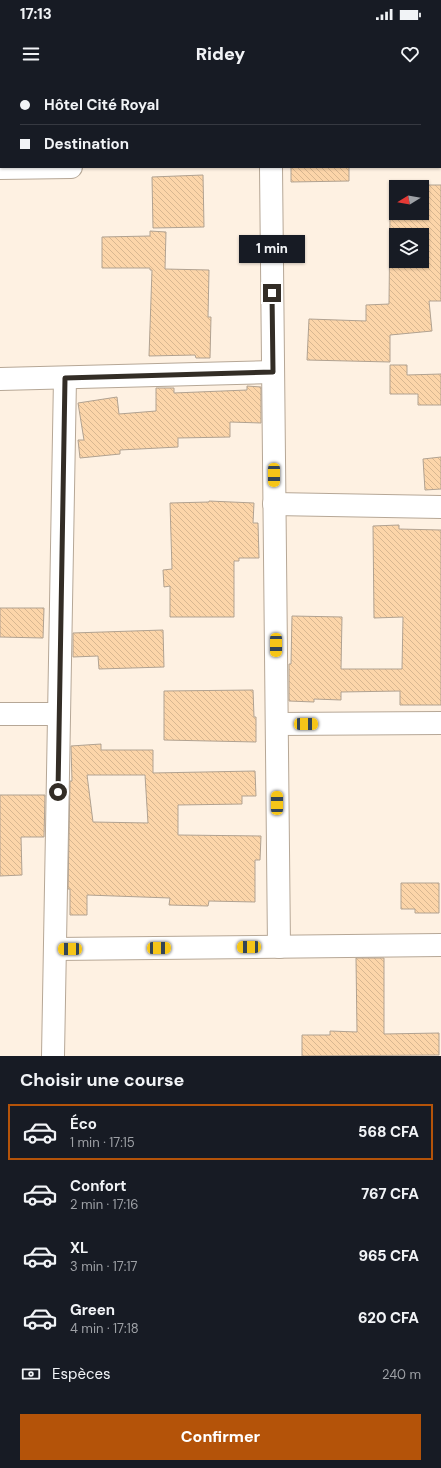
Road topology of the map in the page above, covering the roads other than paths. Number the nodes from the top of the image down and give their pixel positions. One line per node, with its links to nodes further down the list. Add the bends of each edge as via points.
1 (271, 168): 2 (street)
2 (273, 372): 3 (street); 5 (street)
3 (65, 378): 4 (street); 8 (street)
4 (0, 380)
5 (274, 504): 6 (street); 10 (street)
6 (441, 507)
7 (0, 714): 8 (street)
8 (59, 714): 13 (street)
9 (441, 723): 10 (street)
10 (276, 724): 12 (street)
11 (441, 945): 12 (street)
12 (279, 947): 13 (street)
13 (55, 949): 14 (street)
14 (53, 1056)

